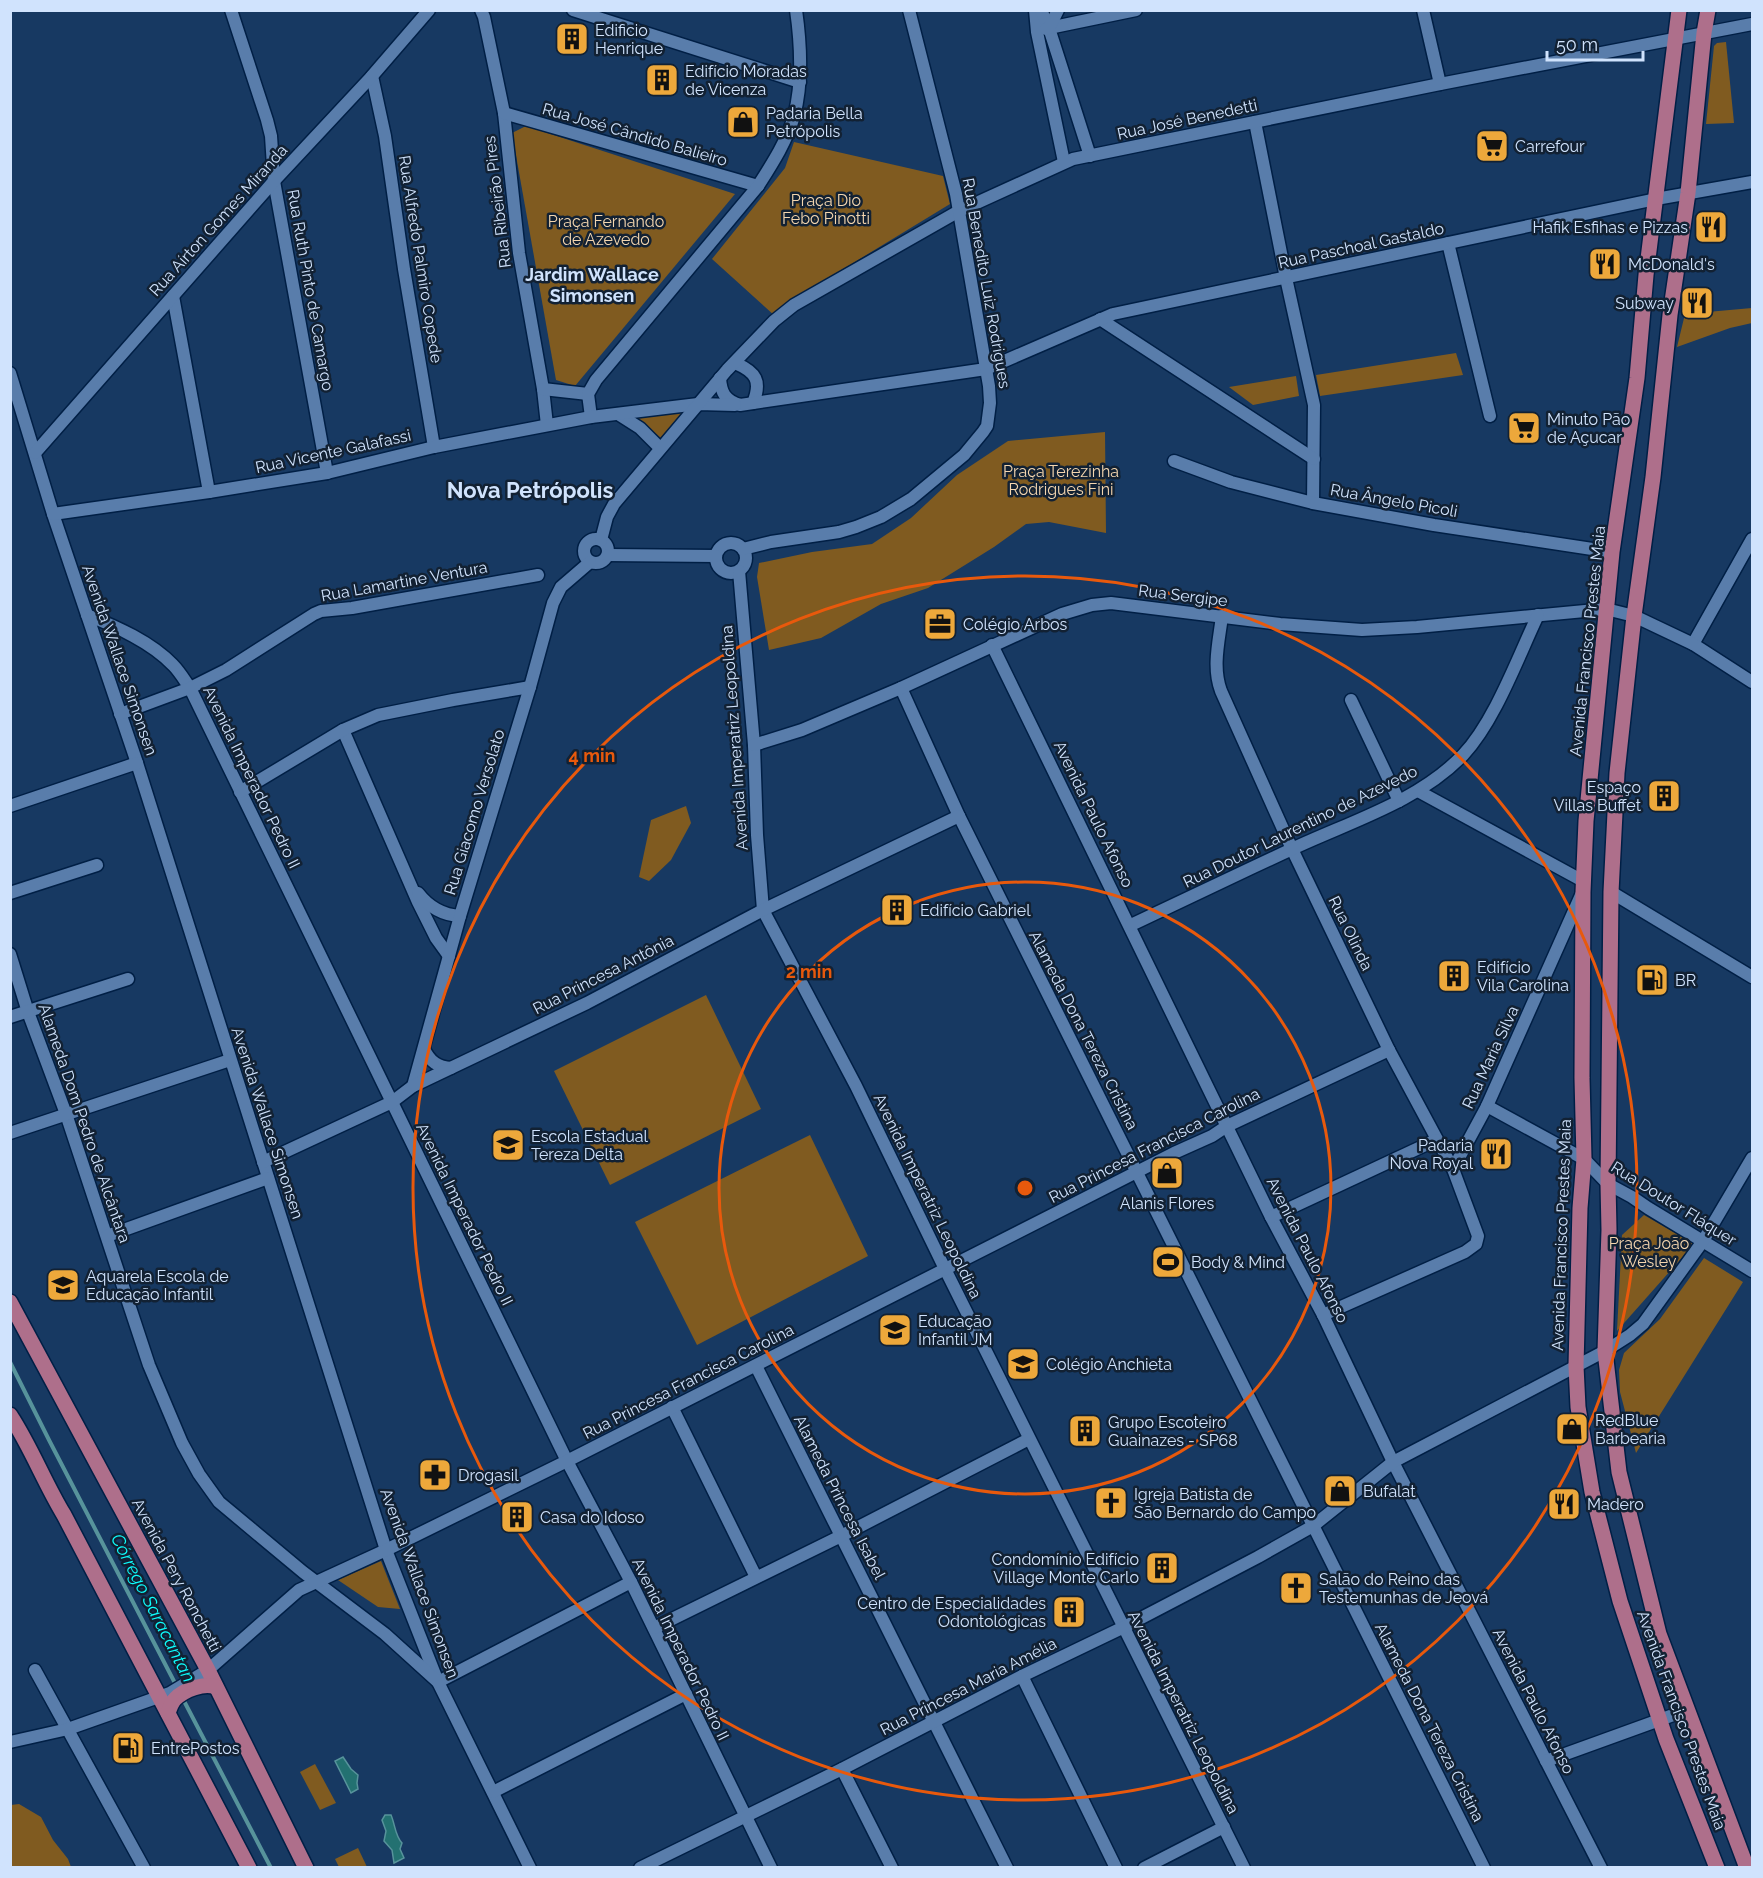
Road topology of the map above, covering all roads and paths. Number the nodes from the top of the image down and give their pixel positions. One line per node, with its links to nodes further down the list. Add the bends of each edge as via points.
1 (231, 10): 26 (street, Rua Ruth Pinto de Camargo, via 267,120)
2 (429, 10): 19 (street, Rua Aírton Gomes Miranda)
3 (482, 10): 22 (street, Rua Ribeirão Pires)
4 (573, 10): 14 (street)
5 (796, 10): 20 (street)
6 (909, 10): 31 (street, Rua Benedito Luiz Rodrigues)
7 (1035, 10): 16 (street)
8 (1041, 10): 16 (street)
9 (1058, 10): 16 (street)
10 (1136, 10): 16 (street)
11 (1423, 10): 21 (street)
12 (1679, 10): 18 (main road, Avenida Francisco Prestes Maia)
13 (1708, 10): 17 (main road, Avenida Francisco Prestes Maia)
14 (598, 15): 20 (street)
15 (1752, 24): 17 (street, Rua José Benedetti)
16 (1043, 30): 24 (street); 25 (street)
17 (1704, 33): 18 (street, Rua José Benedetti); 29 (main road, Avenida Francisco Prestes Maia)
18 (1675, 39): 21 (street, Rua José Benedetti); 30 (main road, Avenida Francisco Prestes Maia)
19 (372, 76): 26 (street, Rua Aírton Gomes Miranda); 49 (street, Rua Alfredo Palmiro Copede)
20 (800, 82): 28 (street, via 794,116 776,158)
21 (1440, 84): 23 (street, Rua José Benedetti)
22 (504, 113): 28 (street, Rua José Cândido Balieiro); 40 (street, Rua Ribeirão Pires, via 519,252)
23 (1256, 122): 24 (street, Rua José Benedetti); 33 (street)
24 (1090, 156): 25 (street, Rua José Benedetti)
25 (1064, 162): 31 (street, Rua José Benedetti)
26 (274, 181): 34 (street, Rua Aírton Gomes Miranda); 54 (street, Rua Ruth Pinto de Camargo)
27 (1752, 182): 29 (street, Rua Paschoal Gastaldo)
28 (758, 186): 41 (street, via 619,351)
29 (1688, 193): 30 (street, Rua Paschoal Gastaldo); 71 (main road, Avenida Francisco Prestes Maia)
30 (1656, 199): 32 (street, Rua Paschoal Gastaldo); 61 (main road, Avenida Francisco Prestes Maia, via 1637,378)
31 (959, 211): 36 (street, Rua José Benedetti, via 794,306 774,321); 37 (street, Rua Benedito Luiz Rodrigues)
32 (1448, 243): 33 (street, Rua Paschoal Gastaldo); 46 (street)
33 (1286, 278): 35 (street, Rua Paschoal Gastaldo); 52 (street, via 1314,405)
34 (173, 296): 51 (street, Rua Aírton Gomes Miranda); 55 (street)
35 (1100, 319): 37 (street, Rua Paschoal Gastaldo); 52 (street)
36 (735, 363): 39 (street, Rua José Benedetti); 42 (street, via 756,378)
37 (986, 369): 42 (street); 60 (street, Rua Benedito Luiz Rodrigues, via 990,403 987,426 964,455 911,499 881,518 856,527)
38 (10, 373): 51 (street, Avenida Wallace Simonsen)
39 (720, 378): 43 (street, Rua José Benedetti); 44 (street, via 723,393)
40 (543, 389): 41 (street); 48 (street, Rua Ribeirão Pires)
41 (588, 394): 47 (street)
42 (753, 403): 44 (street)
43 (698, 404): 44 (street, Rua Vicente Galafassi); 45 (street, Rua Vicente Galafassi); 50 (street)
44 (740, 405)
45 (618, 414): 47 (street, Rua Vicente Galafassi); 50 (street)
46 (1490, 416)
47 (591, 417): 48 (street, Rua Vicente Galafassi)
48 (547, 425): 49 (street, Rua Vicente Galafassi)
49 (434, 447): 54 (street, Rua Vicente Galafassi)
50 (660, 448): 59 (street, via 614,504)
51 (35, 453): 57 (street, Avenida Wallace Simonsen)
52 (1314, 459): 56 (street)
53 (1174, 461): 56 (street, Rua Ângelo Picoli, via 1231,482)
54 (327, 473): 55 (street, Rua Vicente Galafassi)
55 (209, 492): 57 (street, Rua Vicente Galafassi)
56 (1313, 503): 61 (street, Rua Ângelo Picoli)
57 (53, 514): 68 (street, Avenida Wallace Simonsen)
58 (1752, 539): 72 (street)
59 (601, 540): 62 (street); 64 (street, via 590,540 585,546 584,553)
60 (743, 549): 63 (street, via 730,543 721,547); 65 (street, via 746,559)
61 (1612, 552): 67 (main road, Avenida Francisco Prestes Maia)
62 (608, 555): 63 (street); 64 (street, via 599,563)
63 (716, 556): 65 (street, via 721,569 730,574)
64 (590, 562): 75 (street, Rua Giacomo Versolato, via 557,594)
65 (739, 571): 81 (street, Avenida Imperatriz Leopoldina)
66 (538, 575): 76 (street, Rua Lamartine Ventura, via 321,611)
67 (1606, 609): 69 (street, Rua Sergipe); 71 (street, Rua Sergipe); 91 (main road, Avenida Francisco Prestes Maia)
68 (87, 615): 76 (street, Avenida Imperador Pedro II, via 145,644 173,665); 79 (street, Avenida Wallace Simonsen)
69 (1538, 615): 70 (street, Rua Sergipe, via 1362,630); 83 (street, Rua Doutor Laurentino de Azevedo, via 1480,734 1463,755)
70 (1222, 616): 73 (street, Rua Sergipe, via 1118,604 1092,605); 88 (street, Rua Olinda, via 1216,659 1218,682)
71 (1634, 616): 72 (street, Rua Sergipe); 92 (main road, Avenida Francisco Prestes Maia, via 1617,773)
72 (1692, 644): 74 (street, Rua Sergipe)
73 (992, 645): 77 (street, Rua Sergipe); 96 (street, Avenida Paulo Afonso)
74 (1752, 682)
75 (530, 687): 80 (street, via 378,715); 95 (street, Rua Giacomo Versolato)
76 (190, 688): 79 (street, Rua Lamartine Ventura); 84 (street, Avenida Imperador Pedro II)
77 (901, 688): 81 (street, Rua Sergipe, via 802,730); 87 (street, Alameda Dona Tereza Cristina)
78 (1351, 700): 85 (street)
79 (120, 714): 82 (street, Avenida Wallace Simonsen)
80 (343, 730): 84 (street); 90 (street)
81 (754, 745): 94 (street, Avenida Imperatriz Leopoldina)
82 (137, 763): 86 (street); 105 (street, Avenida Wallace Simonsen)
83 (1418, 791): 85 (street, Rua Doutor Laurentino de Azevedo); 91 (street)
84 (240, 792): 108 (street, Avenida Imperador Pedro II)
85 (1399, 801): 88 (street, Rua Doutor Laurentino de Azevedo)
86 (10, 806)
87 (959, 816): 94 (street, Rua Princesa Antônia); 118 (street, Alameda Dona Tereza Cristina)
88 (1292, 849): 96 (street, Rua Doutor Laurentino de Azevedo); 104 (street, Rua Olinda)
89 (97, 865): 93 (street)
90 (409, 882): 95 (street, via 432,908); 98 (street)
91 (1583, 886): 109 (street, Rua Maria Silva); 115 (main road, Avenida Francisco Prestes Maia)
92 (1611, 892): 99 (street); 120 (main road, Avenida Francisco Prestes Maia)
93 (10, 893)
94 (763, 910): 106 (street, Rua Princesa Antônia, via 587,1003); 124 (street, Avenida Imperatriz Leopoldina, via 856,1086)
95 (460, 916): 98 (street, Rua Giacomo Versolato)
96 (1131, 925): 111 (street, Avenida Paulo Afonso)
97 (10, 954): 101 (street, Alameda Dom Pedro de Alcântara)
98 (449, 956): 103 (street, Rua Giacomo Versolato)
99 (1752, 977)
100 (128, 979): 101 (street)
101 (28, 1012): 102 (street); 110 (street, Alameda Dom Pedro de Alcântara)
102 (10, 1017)
103 (424, 1049): 106 (street, via 437,1065); 107 (street, Rua Giacomo Versolato)
104 (1389, 1050): 111 (street, Rua Princesa Francisca Carolina); 113 (street, Rua Olinda)
105 (230, 1060): 110 (street); 116 (street, Avenida Wallace Simonsen)
106 (451, 1068): 107 (street, Rua Princesa Antônia)
107 (413, 1086): 108 (street, Rua Princesa Antônia)
108 (392, 1102): 116 (street, Rua Princesa Antônia); 135 (street, Avenida Imperador Pedro II)
109 (1487, 1106): 115 (street, Rua Doutor Fláquer); 117 (street, Rua Maria Silva)
110 (66, 1114): 112 (street); 122 (street, Alameda Dom Pedro de Alcântara)
111 (1227, 1126): 118 (street, Rua Princesa Francisca Carolina); 121 (street, Avenida Paulo Afonso)
112 (10, 1133)
113 (1436, 1140): 117 (street, Rua Olinda); 121 (street)
114 (1752, 1158): 123 (street, Rua Princesa Maria Amélia)
115 (1584, 1159): 120 (street, Rua Doutor Fláquer); 130 (main road, Avenida Francisco Prestes Maia)
116 (263, 1162): 119 (street, Avenida Wallace Simonsen)
117 (1453, 1169): 127 (street, Rua Olinda, via 1478,1236 1476,1244)
118 (1137, 1172): 124 (street, Rua Princesa Francisca Carolina); 138 (street, Alameda Dona Tereza Cristina)
119 (268, 1178): 122 (street); 140 (street, Avenida Wallace Simonsen)
120 (1608, 1184): 123 (street, Rua Doutor Fláquer); 128 (main road, Avenida Francisco Prestes Maia)
121 (1271, 1217): 127 (street, Avenida Paulo Afonso)
122 (107, 1236): 142 (street, Alameda Dom Pedro de Alcântara, via 149,1365 199,1474 219,1502)
123 (1702, 1241): 125 (street, Rua Doutor Fláquer); 128 (street, Rua Princesa Maria Amélia, via 1643,1324)
124 (945, 1269): 129 (street, Rua Princesa Francisca Carolina); 134 (street, Avenida Imperatriz Leopoldina)
125 (1752, 1271)
126 (10, 1302): 148 (main road, Avenida Pery Ronchetti)
127 (1323, 1315): 136 (street, Avenida Paulo Afonso)
128 (1605, 1351): 130 (street, Rua Princesa Maria Amélia); 152 (main road, Avenida Francisco Prestes Maia, via 1619,1472 1659,1635)
129 (756, 1366): 131 (street, Rua Princesa Francisca Carolina); 139 (street, Alameda Princesa Isabel)
130 (1576, 1366): 136 (street, Rua Princesa Maria Amélia); 153 (main road, Avenida Francisco Prestes Maia, via 1578,1407 1592,1492 1620,1601)
131 (672, 1407): 135 (street, Rua Princesa Francisca Carolina); 141 (street)
132 (10, 1415): 137 (main road)
133 (10, 1426): 137 (street)
134 (1029, 1439): 139 (street); 144 (street, Avenida Imperatriz Leopoldina)
135 (567, 1461): 140 (street, Rua Princesa Francisca Carolina); 143 (street, Avenida Imperador Pedro II)
136 (1393, 1462): 138 (street, Rua Princesa Maria Amélia); 157 (street, Avenida Paulo Afonso)
137 (50, 1492): 151 (main road)
138 (1313, 1526): 144 (street, Rua Princesa Maria Amélia); 173 (street, Alameda Dona Tereza Cristina)
139 (841, 1536): 141 (street); 154 (street, Alameda Princesa Isabel)
140 (386, 1550): 142 (street, Rua Princesa Francisca Carolina); 149 (street, Avenida Wallace Simonsen)
141 (756, 1577): 145 (street)
142 (315, 1581): 148 (street, Rua Princesa Francisca Carolina, via 299,1590); 149 (street, Alameda Dom Pedro de Alcântara, via 385,1634)
143 (631, 1582): 145 (street, Avenida Imperador Pedro II); 149 (street)
144 (1124, 1627): 147 (street, Rua Princesa Maria Amélia); 161 (street, Avenida Imperatriz Leopoldina)
145 (654, 1628): 150 (street, Avenida Imperador Pedro II)
146 (35, 1670): 155 (street)
147 (1022, 1676): 154 (street, Rua Princesa Maria Amélia); 170 (street)
148 (201, 1678): 151 (main road); 164 (main road, via 204,1684 216,1687)
149 (438, 1682): 159 (street, Avenida Wallace Simonsen)
150 (686, 1694): 159 (street); 160 (street, Avenida Imperador Pedro II)
151 (168, 1696): 155 (street); 163 (main road, via 168,1713)
152 (1687, 1710): 153 (street); 176 (main road, Avenida Francisco Prestes Maia)
153 (1660, 1720): 157 (street); 175 (main road, Avenida Francisco Prestes Maia)
154 (934, 1721): 158 (street, Rua Princesa Maria Amélia); 169 (street, Alameda Princesa Isabel)
155 (68, 1729): 156 (street); 162 (street)
156 (10, 1742)
157 (1546, 1761): 174 (street, Avenida Paulo Afonso)
158 (842, 1769): 160 (street, Rua Princesa Maria Amélia); 168 (street)
159 (493, 1792): 165 (street, Avenida Wallace Simonsen)
160 (745, 1815): 166 (street, Rua Princesa Maria Amélia); 167 (street, Avenida Imperador Pedro II)
161 (1224, 1827): 171 (street); 172 (street, Avenida Imperatriz Leopoldina)
162 (144, 1868)
163 (249, 1868)
164 (306, 1868)
165 (530, 1868)
166 (640, 1868)
167 (771, 1868)
168 (892, 1868)
169 (1007, 1868)
170 (1116, 1868)
171 (1144, 1868)
172 (1244, 1868)
173 (1484, 1868)
174 (1601, 1868)
175 (1717, 1868)
176 (1747, 1868)

